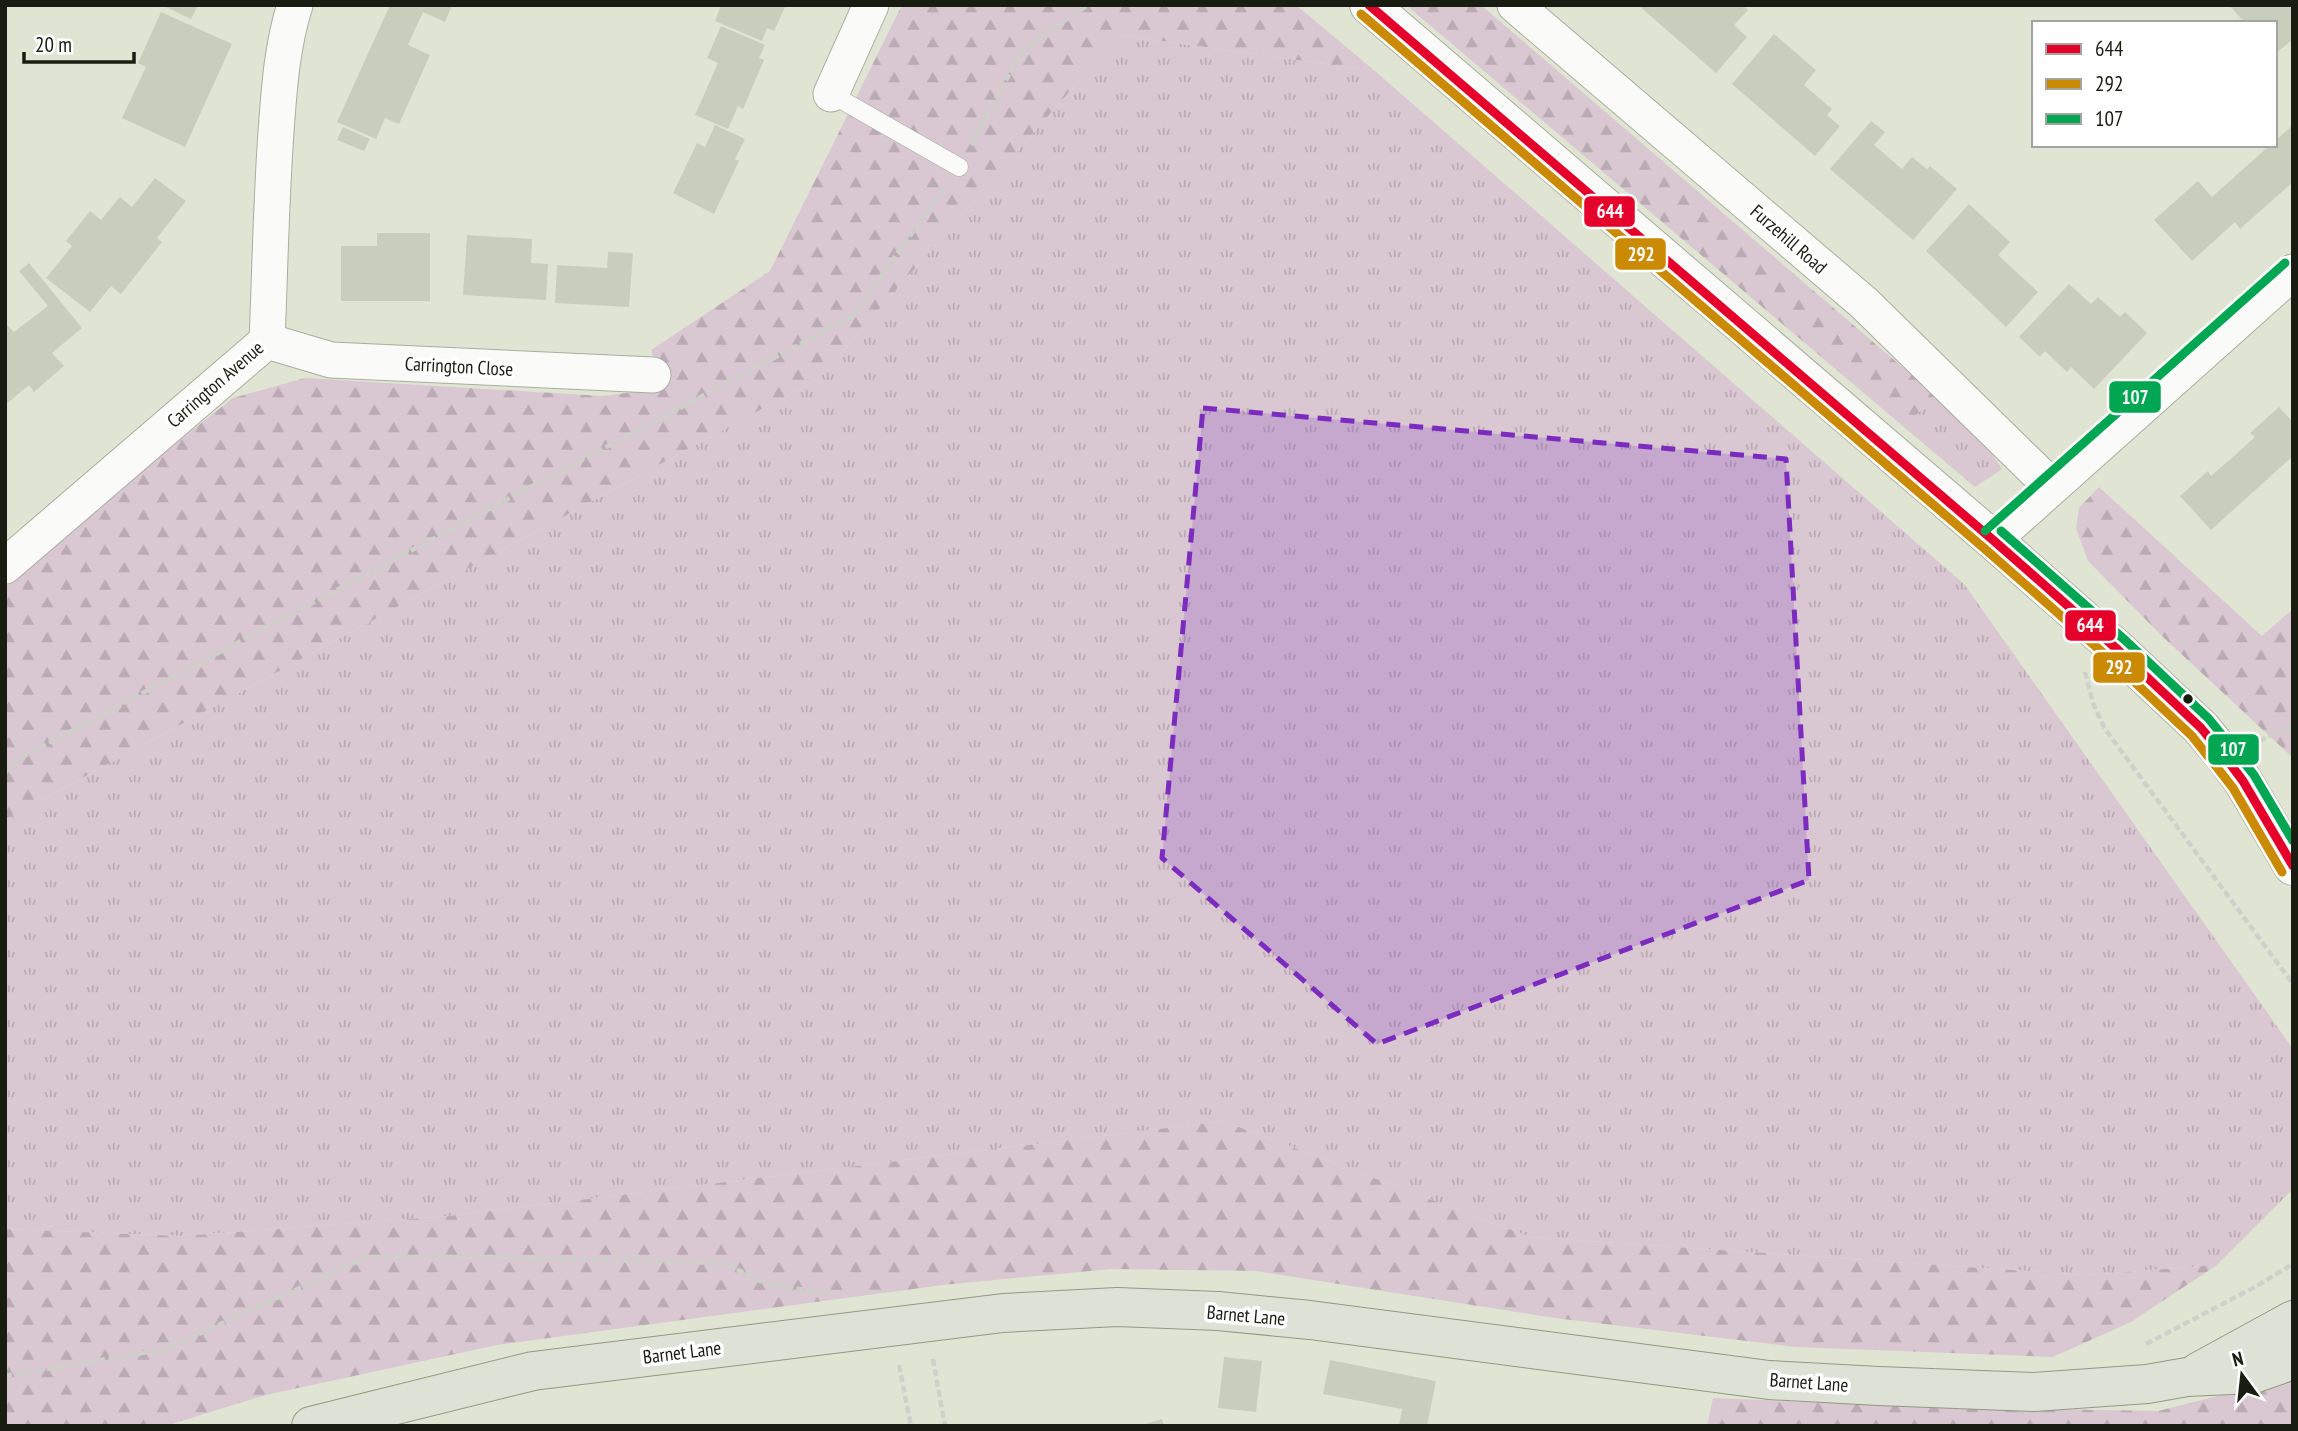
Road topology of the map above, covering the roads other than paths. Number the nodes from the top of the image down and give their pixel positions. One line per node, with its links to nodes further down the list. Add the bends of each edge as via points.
1 (295, 5): 8 (street, Carrington Avenue, via 279,92 273,164)
2 (871, 5): 5 (street)
3 (1369, 5): 11 (street)
4 (1515, 5): 10 (street, Furzehill Road, via 1864,303)
5 (831, 94): 6 (lane)
6 (959, 167)
7 (2293, 272): 10 (street)
8 (267, 341): 9 (street, Carrington Close, via 331,360); 12 (street, Carrington Avenue)
9 (653, 375)
10 (2052, 486): 11 (street)
11 (1993, 540): 13 (street, via 2201,728 2242,781)
12 (5, 566)
13 (2293, 866)
14 (2293, 1320): 16 (main road, Barnet Lane)
15 (2293, 1360): 16 (main road, Barnet Lane, via 2253,1374)
16 (2187, 1377): 17 (main road, Barnet Lane, via 2034,1392 1769,1380 1310,1320 1117,1307 1003,1313 533,1371)
17 (311, 1426)

